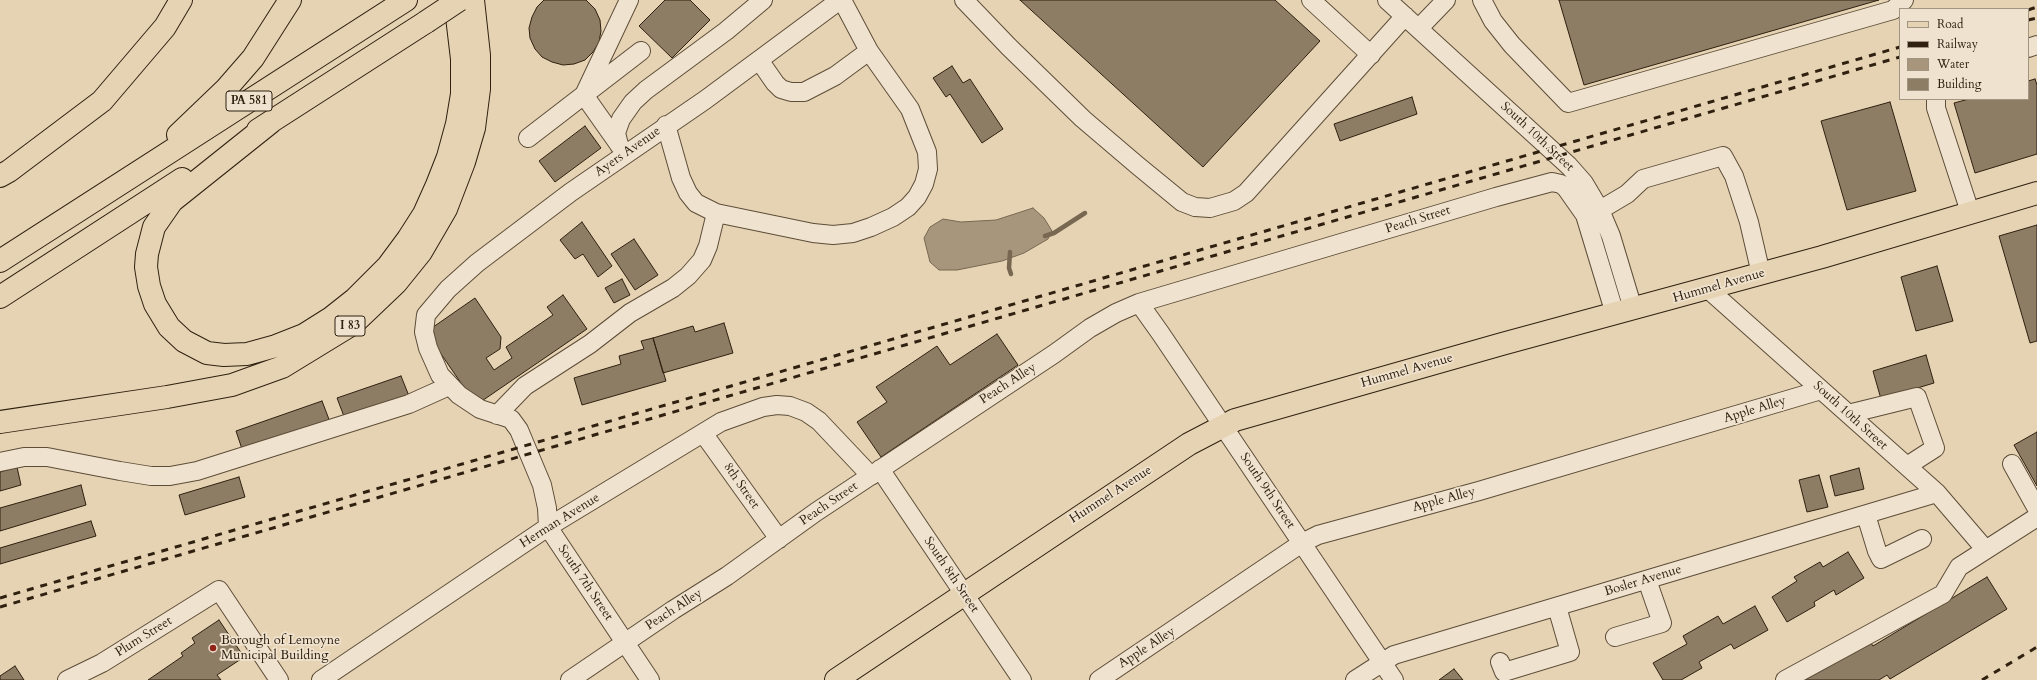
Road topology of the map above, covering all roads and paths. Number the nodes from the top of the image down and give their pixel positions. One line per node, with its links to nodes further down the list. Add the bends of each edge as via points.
1 (181, 0): 28 (main road, via 165,27 102,101)
2 (290, 0): 30 (main road, via 253,58 226,89 190,125)
3 (406, 0): 30 (main road, PA 581)
4 (455, 0): 24 (main road, via 462,59 462,94 448,157 424,214 408,240 388,266 355,298 331,318 304,335 247,354 224,355 207,352 184,341 169,327 155,304 146,267 154,228 172,201)
5 (459, 0): 24 (main road, PA 581, bridge)
6 (473, 0): 45 (main road, I 83, via 480,55 479,89 474,128 464,162 446,209 421,252 396,283 354,323 282,367 232,385)
7 (629, 0): 22 (street)
8 (763, 0): 27 (street, via 633,102 616,133)
9 (841, 0): 19 (street); 21 (street, Ayers Avenue)
10 (1311, 0): 20 (street)
11 (1388, 0): 16 (street, South 10th Street)
12 (1446, 0): 17 (street)
13 (1482, 0): 14 (street, via 1493,21 1512,45 1568,103 1893,10)
14 (1904, 0)
15 (972, 3): 20 (street, via 1008,47 1083,120 1182,202 1195,207 1224,206 1246,193)
16 (1405, 16): 17 (street, South 10th Street); 20 (street)
17 (1419, 28): 31 (street, South 10th Street, via 1570,166)
18 (641, 51): 22 (street)
19 (868, 51): 21 (street, via 835,76 804,92 781,89); 33 (street, via 910,110 927,152 928,169 924,184 908,207 871,227 853,233 833,235)
20 (1371, 55)
21 (759, 60): 25 (street, Ayers Avenue)
22 (584, 95): 26 (street); 27 (street)
23 (1936, 100): 32 (street, via 1936,108)
24 (271, 122): 37 (main road, PA 581)
25 (666, 125): 27 (street, Ayers Avenue); 33 (street, via 681,178 688,193 696,203)
26 (528, 138)
27 (622, 149): 40 (street, Ayers Avenue, via 477,263 448,289 426,315 424,332 428,348 435,366)
28 (0, 176)
29 (2037, 193): 32 (main road, Hummel Avenue)
30 (92, 203): 34 (main road)
31 (1600, 210): 35 (street, via 1627,194 1644,179 1723,156 1734,176); 39 (street, South 10th Street, via 1611,236)
32 (1970, 212): 35 (main road, Hummel Avenue)
33 (716, 213): 43 (street, via 702,260 688,276 525,386)
34 (0, 261)
35 (1761, 274): 36 (main road, Hummel Avenue)
36 (1708, 289): 39 (main road, Hummel Avenue); 41 (street, South 10th Street)
37 (0, 297)
38 (1139, 303): 39 (street, Peach Street, via 1552,182 1566,188 1585,215); 46 (street, South 9th Street); 51 (street, Peach Alley, via 1090,328)
39 (1624, 312): 46 (main road, Hummel Avenue, via 1255,413)
40 (449, 386): 43 (street, via 480,409); 48 (street, via 409,404 197,470 170,476 151,476 47,457 24,457)
41 (1821, 390): 42 (street, South 10th Street); 59 (street, Apple Alley, via 1479,491 1318,535)
42 (1848, 414): 50 (street, South 10th Street); 50 (street, via 1918,397 1935,448)
43 (497, 415): 56 (street, via 512,419 519,430 542,485)
44 (813, 417): 47 (street, Herman Avenue, via 790,406 777,405 763,407); 51 (street, South 8th Street)
45 (0, 422)
46 (1222, 426): 59 (street, South 9th Street); 62 (main road, Hummel Avenue, via 1189,444)
47 (703, 432): 56 (street, Herman Avenue); 57 (street, 8th Street)
48 (0, 462)
49 (2012, 464): 53 (street)
50 (1907, 466): 52 (street, South 10th Street)
51 (876, 472): 57 (street, Peach Street); 62 (street, South 8th Street)
52 (1937, 494): 54 (street, Bosler Avenue); 60 (street, South 10th Street)
53 (2037, 509)
54 (1866, 514): 58 (street, via 1876,551 1881,559); 61 (street, Bosler Avenue)
55 (2037, 517): 60 (street)
56 (548, 527): 65 (street, South 7th Street); 70 (street, Herman Avenue)
57 (778, 539): 65 (street, Peach Alley)
58 (1922, 539)
59 (1302, 543): 66 (street, South 9th Street); 75 (street, Apple Alley)
60 (1985, 549): 78 (street, via 1959,567 1943,594)
61 (1647, 580): 63 (street, Bosler Avenue); 64 (street, via 1662,623)
62 (964, 594): 73 (main road, Hummel Avenue); 74 (street, South 8th Street)
63 (1556, 607): 66 (street, Bosler Avenue, via 1394,655); 67 (street, via 1570,652 1504,672)
64 (1615, 637)
65 (625, 643): 71 (street, Peach Alley); 72 (street, South 7th Street)
66 (1382, 662): 76 (street, Bosler Avenue); 77 (street, South 9th Street)
67 (1500, 662)
68 (66, 680): 69 (street, Plum Street, via 102,663 219,590)
69 (279, 680)
70 (321, 680)
71 (570, 680)
72 (650, 680)
73 (836, 680)
74 (1022, 680)
75 (1099, 680)
76 (1355, 680)
77 (1394, 680)
78 (1785, 680)

